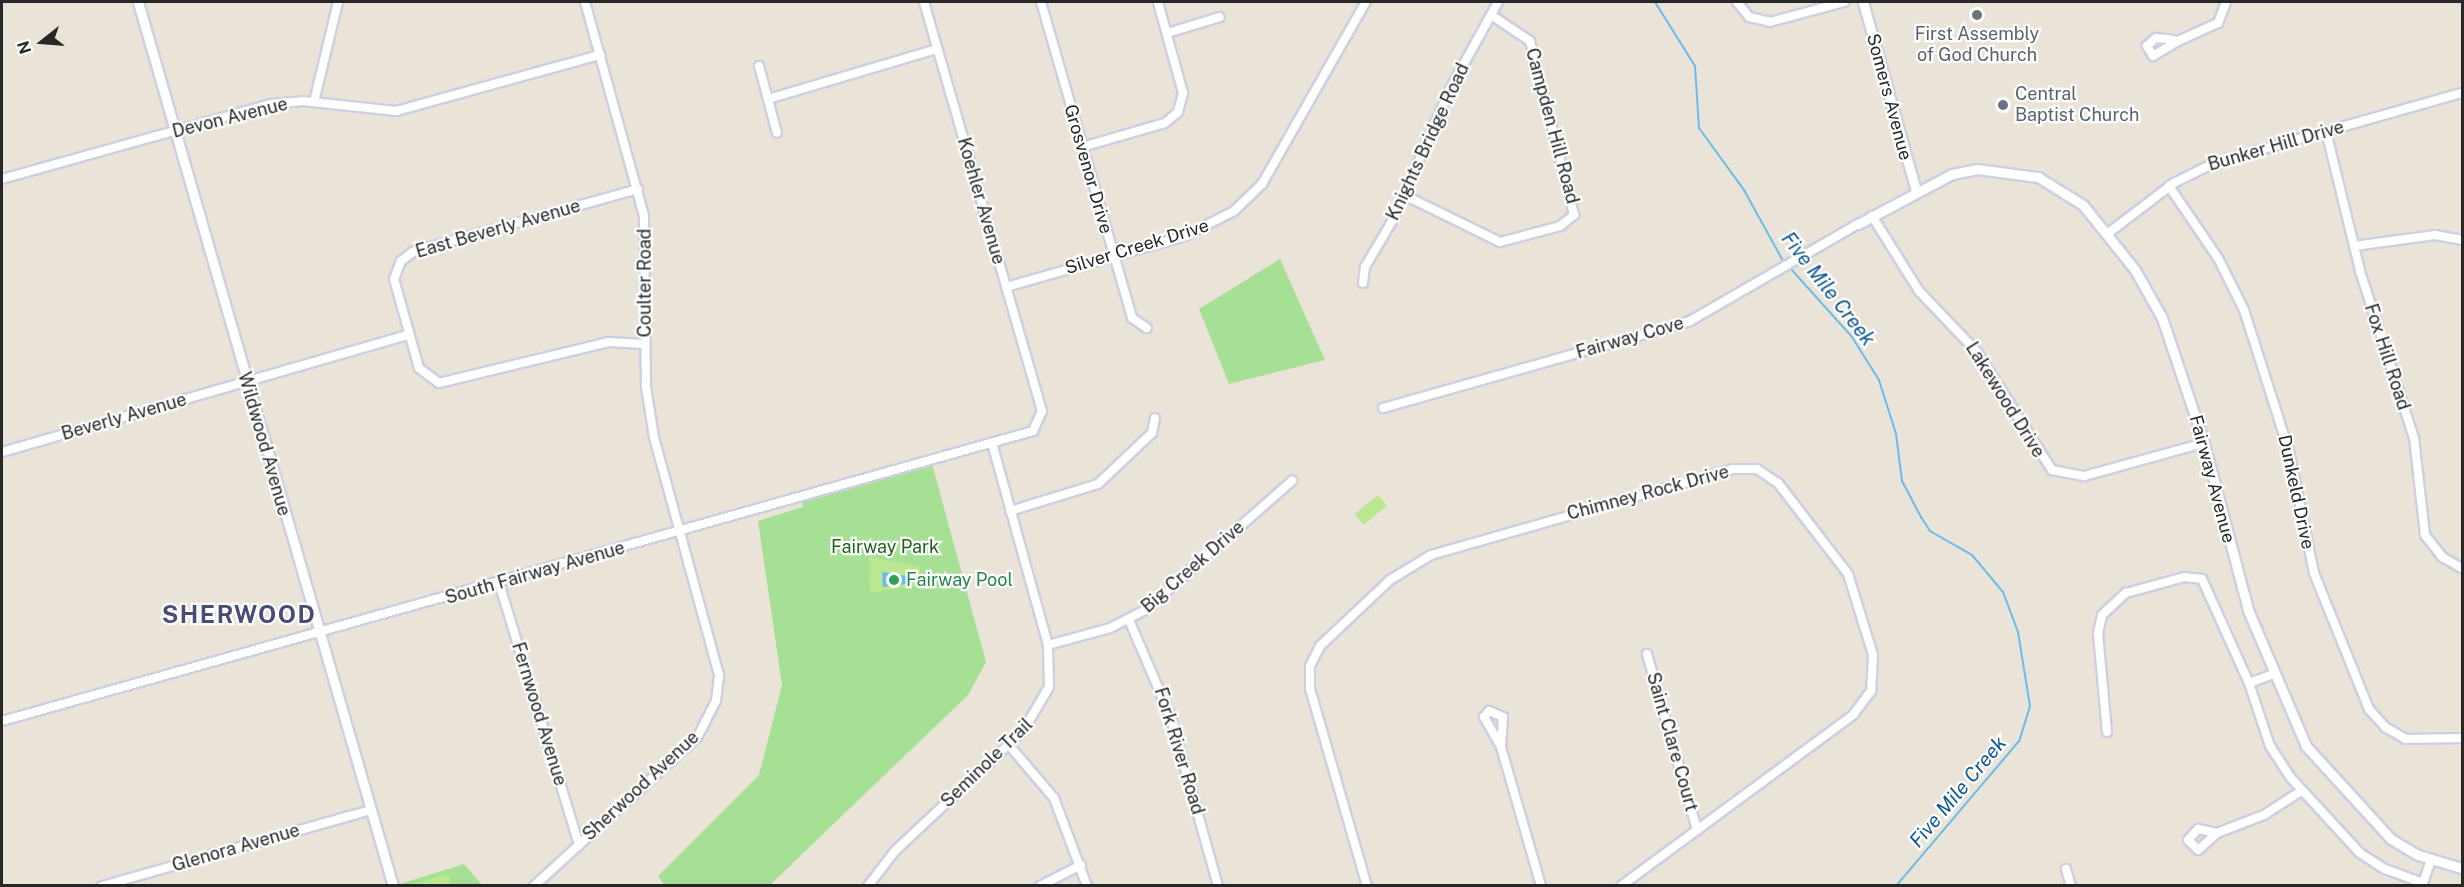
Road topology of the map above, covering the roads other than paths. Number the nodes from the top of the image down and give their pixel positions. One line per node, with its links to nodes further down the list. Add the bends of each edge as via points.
1 (138, 2): 24 (street, Wildwood Avenue)
2 (338, 2): 22 (street)
3 (585, 2): 18 (street, Coulter Road)
4 (924, 2): 17 (street, Koehler Avenue)
5 (1041, 2): 26 (street, Grosvenor Drive)
6 (1158, 2): 15 (street)
7 (1366, 2): 37 (street, Silver Creek Drive, via 1256,190 1206,228)
8 (1498, 2): 13 (street, Knights Bridge Road)
9 (1737, 2): 10 (street, via 1749,17 1770,22)
10 (1844, 2)
11 (1863, 2): 30 (street, Somers Avenue)
12 (2226, 2): 16 (street, via 2218,23)
13 (1491, 15): 31 (street, Knights Bridge Road, via 1450,89); 31 (street, Campden Hill Road, via 1530,41 1574,215 1560,226 1500,242)
14 (1220, 17): 15 (street)
15 (1167, 33): 26 (street, via 1183,93 1178,112 1164,123)
16 (2178, 41)
17 (937, 50): 21 (street); 39 (street, Koehler Avenue)
18 (600, 55): 22 (street, Devon Avenue, via 396,111); 29 (street, Coulter Road)
19 (759, 66): 21 (street)
20 (2463, 93): 23 (street, Bunker Hill Drive)
21 (768, 99): 25 (street)
22 (314, 102): 24 (street, Devon Avenue, via 270,104)
23 (2326, 131): 28 (street, Bunker Hill Drive, via 2214,163); 36 (street, Fox Hill Road)
24 (176, 132): 27 (street, Devon Avenue); 43 (street, Wildwood Avenue)
25 (777, 133)
26 (1082, 147): 37 (street, Grosvenor Drive)
27 (2, 179)
28 (2169, 186): 34 (street, Bunker Hill Drive); 63 (street, Dunkeld Drive, via 2218,258 2244,310 2289,451 2314,573 2369,709 2385,727 2406,739)
29 (638, 189): 41 (street, East Beverly Avenue, via 408,255 394,279); 42 (street, Coulter Road, via 648,253)
30 (1916, 191): 32 (street); 34 (street, Fairway Avenue, via 1963,171 2014,170 2060,187)
31 (1404, 195): 38 (street, Knights Bridge Road, via 1365,267)
32 (1872, 216): 33 (street); 48 (street, Lakewood Drive, via 1919,291 1977,352 2052,470 2084,476)
33 (1858, 224): 45 (street, Fairway Cove, via 1690,321)
34 (2107, 234): 48 (street, Fairway Avenue, via 2162,318)
35 (2463, 240): 36 (street, via 2446,234)
36 (2354, 246): 53 (street, Fox Hill Road, via 2414,438 2424,535 2442,557)
37 (1113, 255): 39 (street, Silver Creek Drive); 40 (street, Grosvenor Drive, via 1132,318)
38 (1363, 283)
39 (1006, 287): 44 (street, Koehler Avenue)
40 (1147, 328)
41 (408, 336): 42 (street, East Beverly Avenue, via 424,375 447,384 585,346 625,340); 43 (street, Beverly Avenue)
42 (645, 344): 52 (street, Coulter Road, via 649,410)
43 (247, 383): 49 (street, Beverly Avenue); 56 (street, Wildwood Avenue)
44 (1039, 399): 47 (street, South Fairway Avenue, via 1043,415 1037,428)
45 (1383, 408)
46 (1155, 418): 51 (street, via 1152,433 1098,483)
47 (992, 443): 51 (street, Seminole Trail); 52 (street, South Fairway Avenue)
48 (2204, 443): 59 (street, Fairway Avenue, via 2239,581)
49 (2, 452)
50 (1292, 481): 55 (street, Big Creek Drive)
51 (1010, 511): 57 (street, Seminole Trail)
52 (680, 532): 54 (street, South Fairway Avenue); 70 (street, Sherwood Avenue, via 717,654 716,701 688,747)
53 (2463, 568)
54 (499, 583): 56 (street, South Fairway Avenue); 70 (street, Fernwood Avenue)
55 (1130, 620): 57 (street, Big Creek Drive); 82 (street, Fork River Road, via 1170,715)
56 (318, 633): 61 (street, South Fairway Avenue); 67 (street, Wildwood Avenue)
57 (1048, 645): 64 (street, Seminole Trail, via 1047,696)
58 (1647, 654): 68 (street, Saint Clare Court)
59 (2274, 674): 60 (street); 71 (street, Fairway Avenue, via 2319,766 2380,830)
60 (2249, 683): 62 (street, via 2202,579 2184,577 2126,593 2109,604 2098,624); 66 (street, via 2270,746)
61 (2, 721)
62 (2107, 732)
63 (2463, 738)
64 (1008, 744): 72 (street, via 1054,798); 79 (street, Seminole Trail, via 895,851)
65 (1501, 747): 84 (street)
66 (2301, 791): 69 (street, via 2265,815); 75 (street, via 2372,862)
67 (371, 810): 76 (street, Glenora Avenue); 77 (street, Wildwood Avenue)
68 (1698, 830): 83 (street, Chimney Rock Drive, via 1853,715 1874,681 1873,655 1848,574 1778,483 1751,468 1732,469 1431,555 1390,580 1320,646 1310,666 1310,689); 85 (street, Chimney Rock Drive)
69 (2217, 833)
70 (579, 845): 78 (street, Sherwood Avenue)
71 (2431, 860): 73 (street, Fairway Avenue); 75 (street)
72 (1081, 865): 80 (street); 81 (street)
73 (2463, 868)
74 (2066, 869): 86 (street)
75 (2422, 884)
76 (102, 885)
77 (393, 885)
78 (534, 885)
79 (868, 885)
80 (1040, 885)
81 (1087, 885)
82 (1218, 885)
83 (1367, 885)
84 (1541, 885)
85 (1621, 885)
86 (2071, 885)

